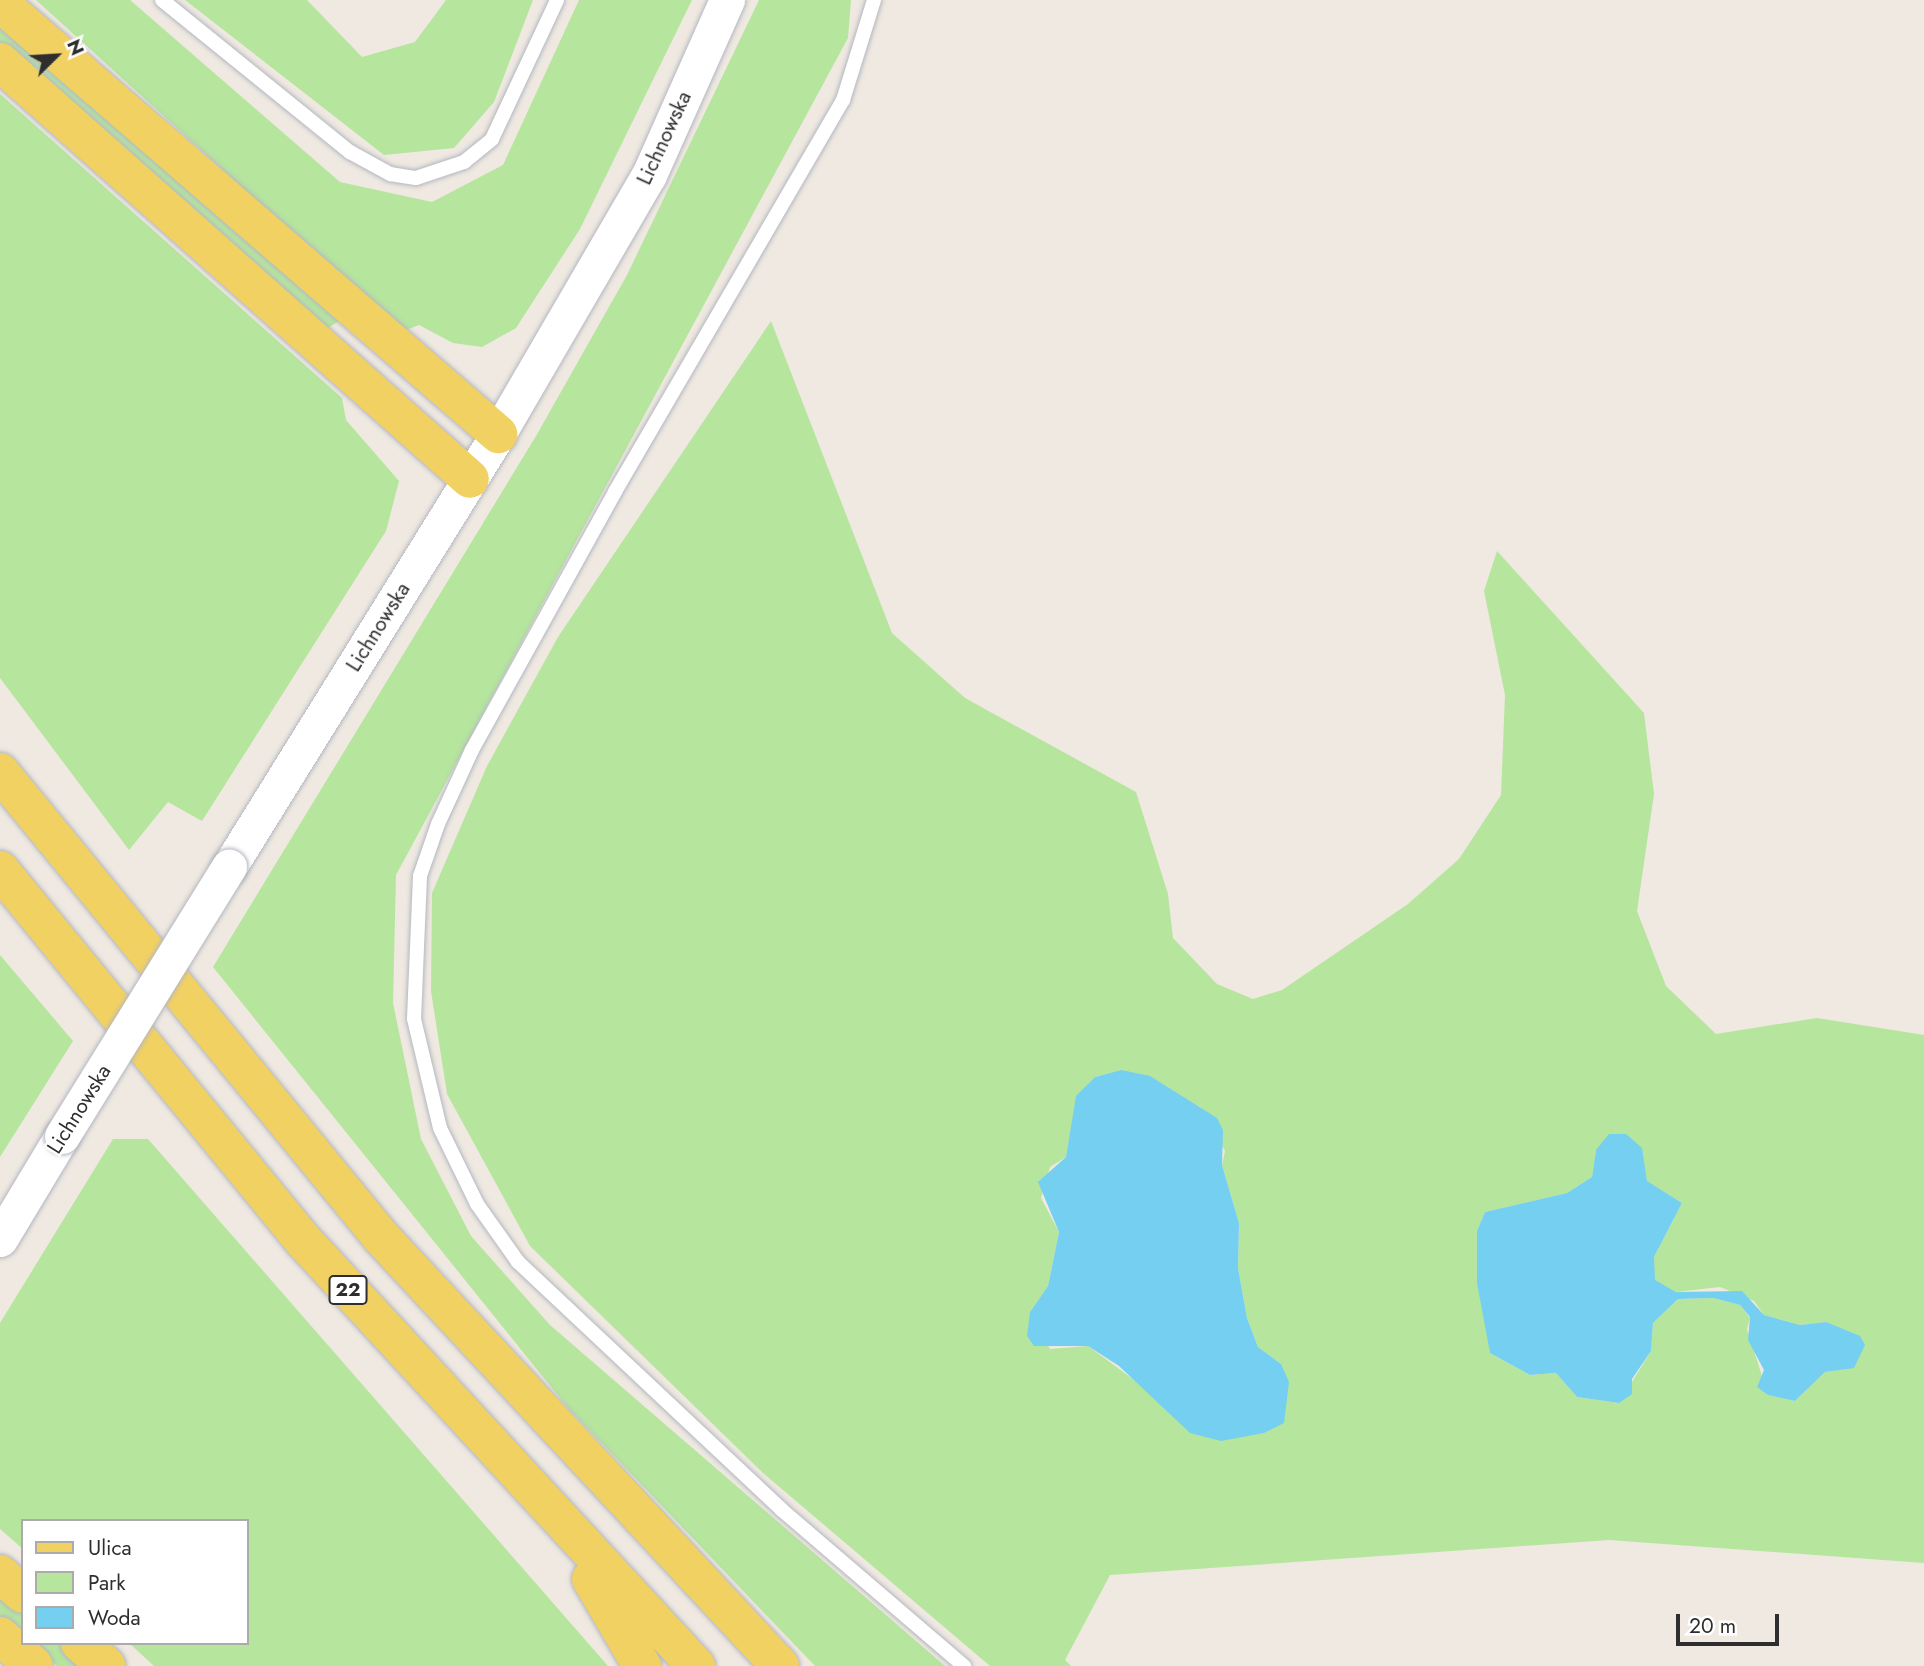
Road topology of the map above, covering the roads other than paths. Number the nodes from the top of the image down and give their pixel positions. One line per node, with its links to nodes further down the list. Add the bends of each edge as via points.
1 (162, 0): 2 (lane, via 350,152 390,174 416,178 464,162 492,139)
2 (556, 0)
3 (727, 0): 7 (street, Lichnowska, via 649,174)
4 (874, 0): 22 (lane, via 843,100 609,504 438,824 420,876 414,1019 440,1128 477,1204 518,1262 782,1510)
5 (0, 3): 7 (main road)
6 (0, 62): 8 (main road)
7 (498, 434): 8 (street, Lichnowska)
8 (470, 479): 11 (street, Lichnowska, bridge)
9 (0, 772): 21 (main road, via 389,1246)
10 (0, 870): 12 (main road, 22, via 265,1195)
11 (0, 1239)
12 (552, 1514): 19 (main road); 20 (main road, 22)
13 (0, 1574): 14 (main road)
14 (21, 1592)
15 (0, 1636): 17 (main road)
16 (82, 1645): 18 (main road)
17 (34, 1666)
18 (106, 1666)
19 (642, 1666)
20 (696, 1666)
21 (780, 1666)
22 (964, 1666)

